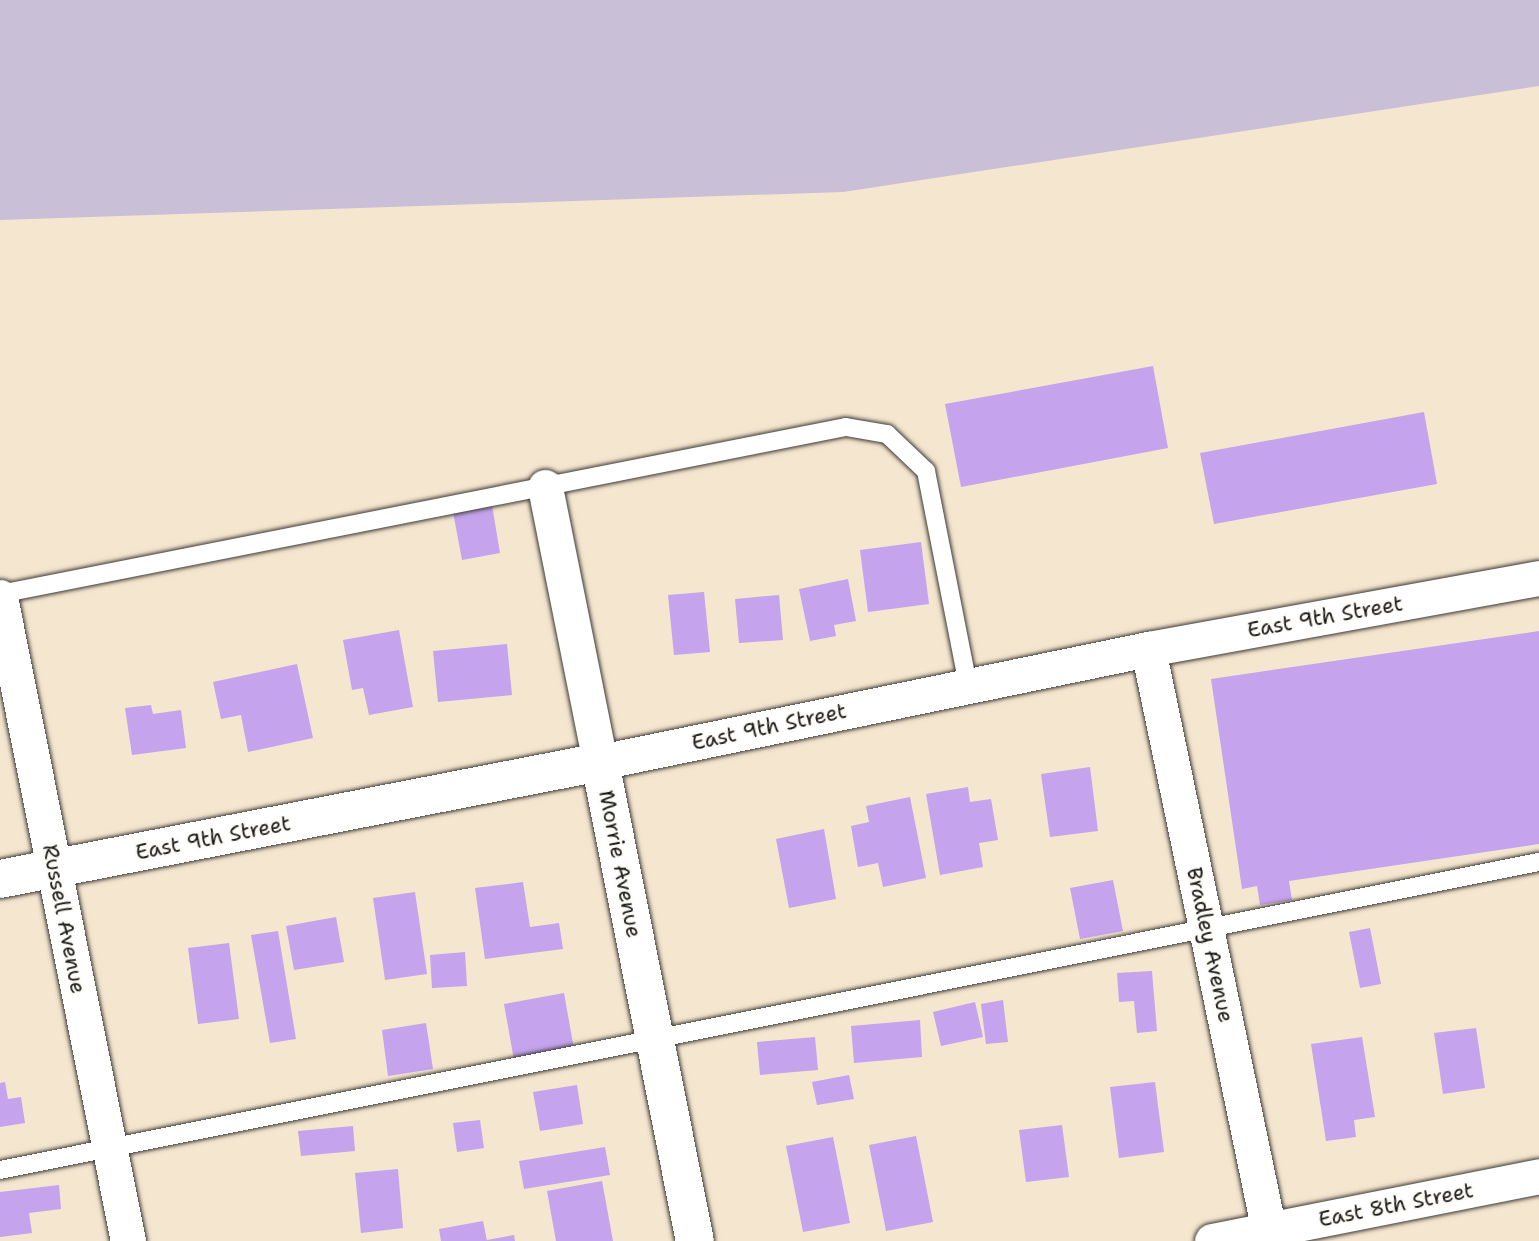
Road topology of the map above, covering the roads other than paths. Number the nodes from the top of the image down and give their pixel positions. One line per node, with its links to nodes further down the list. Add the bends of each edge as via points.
1 (545, 487): 3 (lane); 5 (lane, via 846,427 887,434 926,471); 6 (street, Morrie Avenue)
2 (1539, 578): 4 (street, East 9th Street)
3 (0, 595): 8 (street, Russell Avenue)
4 (1148, 649): 5 (street, East 9th Street); 10 (street, Bradley Avenue)
5 (968, 686): 6 (street, East 9th Street)
6 (600, 762): 8 (street, East 9th Street); 11 (street, Morrie Avenue)
7 (1539, 862): 10 (lane)
8 (54, 869): 9 (street, East 9th Street); 12 (street, Russell Avenue)
9 (0, 879)
10 (1207, 928): 11 (lane); 15 (street, Bradley Avenue)
11 (655, 1039): 12 (lane); 17 (street, Morrie Avenue)
12 (110, 1148): 13 (lane); 16 (street, Russell Avenue)
13 (0, 1170)
14 (1539, 1176): 15 (street, East 8th Street)
15 (1270, 1236): 18 (street, East 8th Street)
16 (128, 1241)
17 (695, 1241)
18 (1212, 1241)

